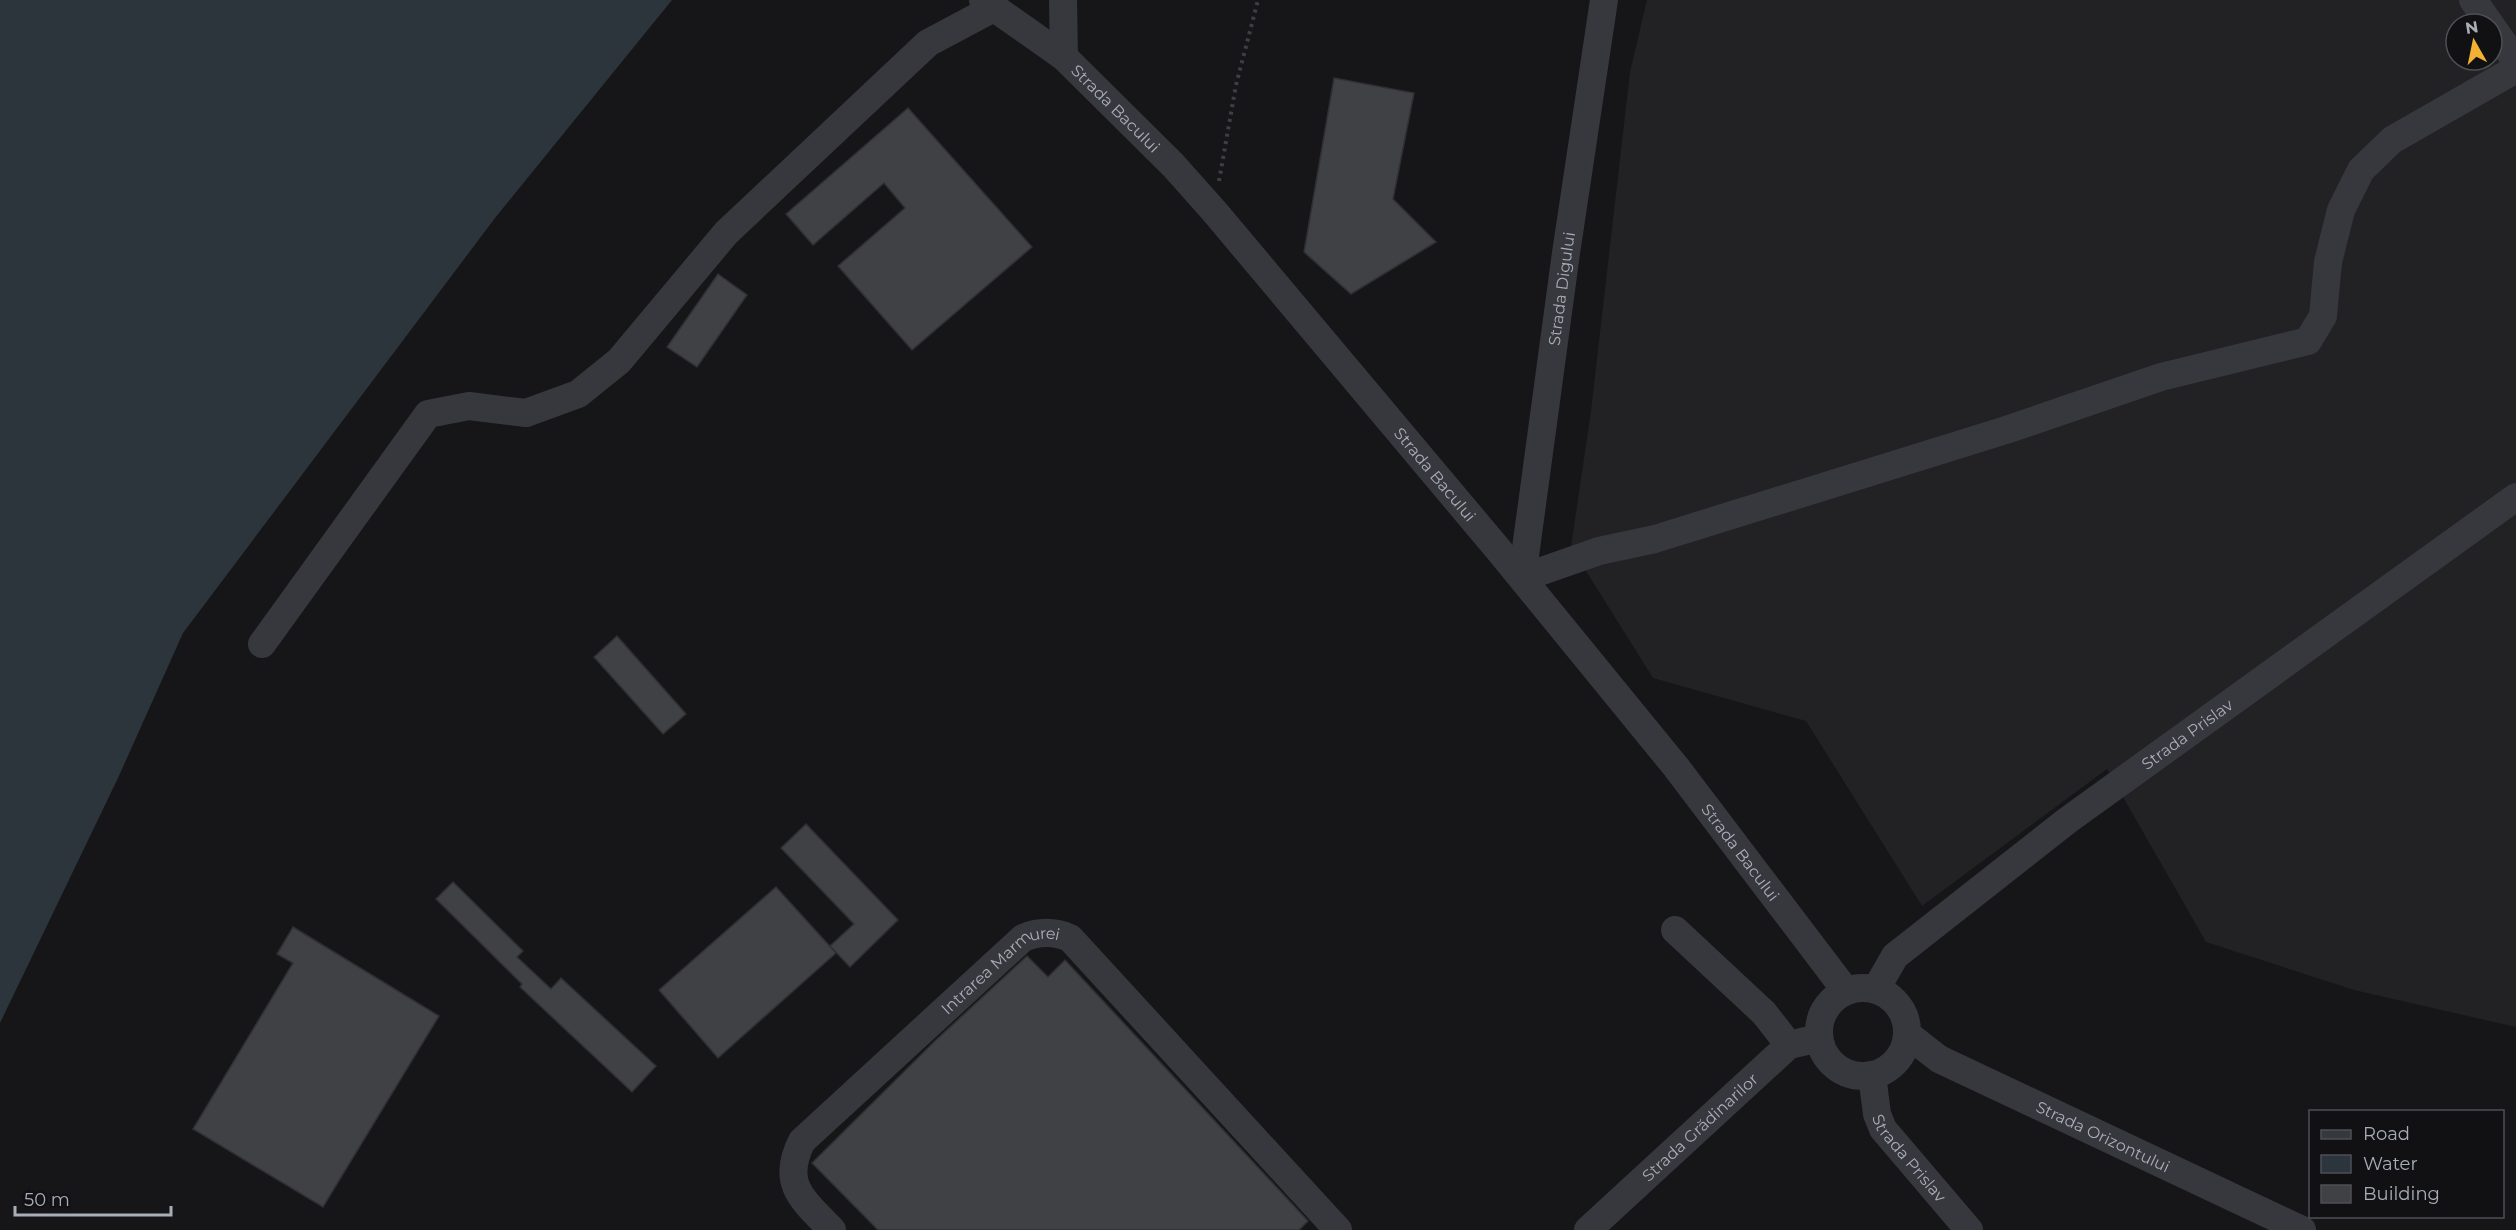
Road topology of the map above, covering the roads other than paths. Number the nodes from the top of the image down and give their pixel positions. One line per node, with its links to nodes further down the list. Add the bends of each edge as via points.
1 (1063, 0): 5 (street)
2 (1604, 0): 9 (street, Strada Digului)
3 (988, 4): 5 (street, Strada Bacului); 10 (street, via 928,43 726,232 619,361 578,394 526,413 469,406 428,414)
4 (2504, 44): 6 (street)
5 (1064, 57): 9 (street, Strada Bacului, via 1214,211)
6 (2516, 61)
7 (2516, 69): 9 (street, via 2392,140 2361,170 2341,210 2328,262 2323,316 2308,341 2161,377 2006,430 1664,536 1599,551)
8 (2516, 497): 12 (street, Strada Prislav, via 2068,820 1895,956)
9 (1522, 578): 13 (street, Strada Bacului, via 1676,767)
10 (262, 644)
11 (1675, 930): 16 (street, via 1764,1013)
12 (1876, 989): 13 (street); 14 (street, via 1900,1006)
13 (1846, 991): 15 (street, via 1824,1010)
14 (1907, 1034): 17 (street, via 1897,1061); 22 (street, Strada Orizontului, via 1939,1059)
15 (1819, 1038): 16 (street, Strada Grădinarilor); 17 (street, via 1832,1064 1851,1074)
16 (1789, 1045): 20 (street, Strada Grădinarilor)
17 (1872, 1075): 21 (street, Strada Prislav, via 1883,1129)
18 (832, 1230): 19 (street, Intrarea Marmurei, via 798,1196 793,1159 802,1141 1023,938 1058,933 1070,938)
19 (1338, 1230)
20 (1588, 1230)
21 (1969, 1230)
22 (2302, 1230)

